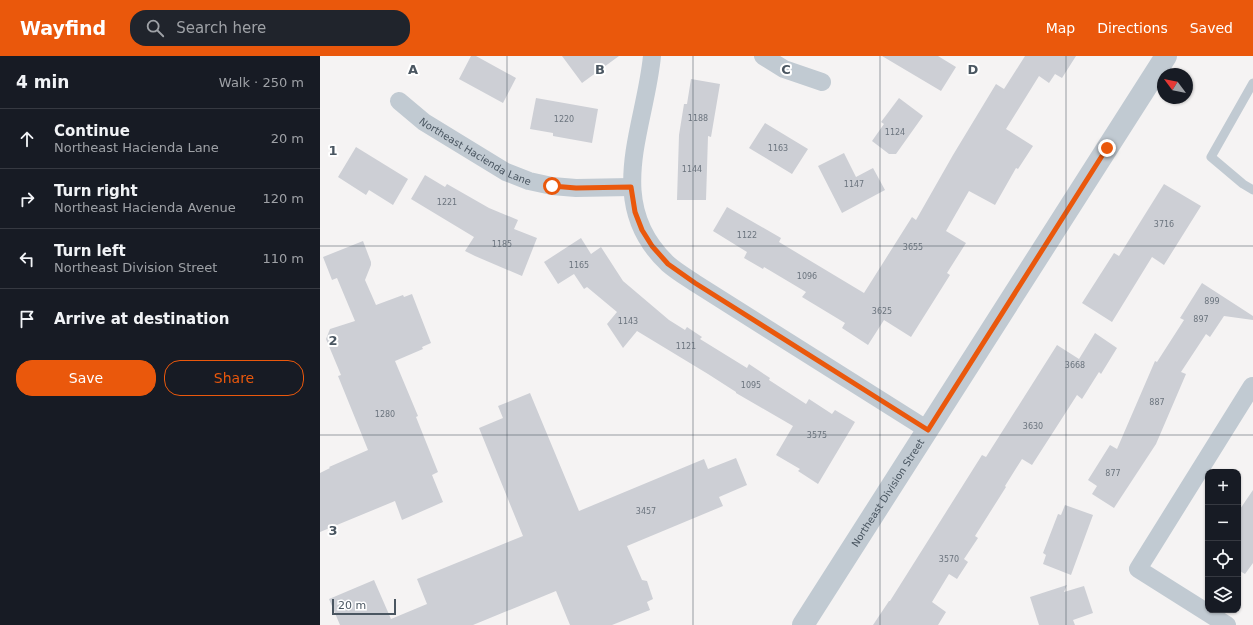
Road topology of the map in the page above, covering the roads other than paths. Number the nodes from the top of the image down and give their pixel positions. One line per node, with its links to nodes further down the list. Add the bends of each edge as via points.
1 (652, 56): 7 (street, via 634,150)
2 (763, 56): 4 (street, via 784,69)
3 (1166, 56): 10 (street, Northeast Division Street)
4 (822, 82)
5 (1253, 83): 8 (lane, via 1211,157)
6 (399, 101): 7 (street, Northeast Hacienda Lane, via 424,122 506,172 552,186)
7 (631, 187): 10 (street, via 635,212 642,230 668,264)
8 (1253, 190)
9 (1252, 386): 12 (street, via 1138,568)
10 (928, 430): 11 (street, Northeast Division Street)
11 (803, 625)
12 (1227, 625)

